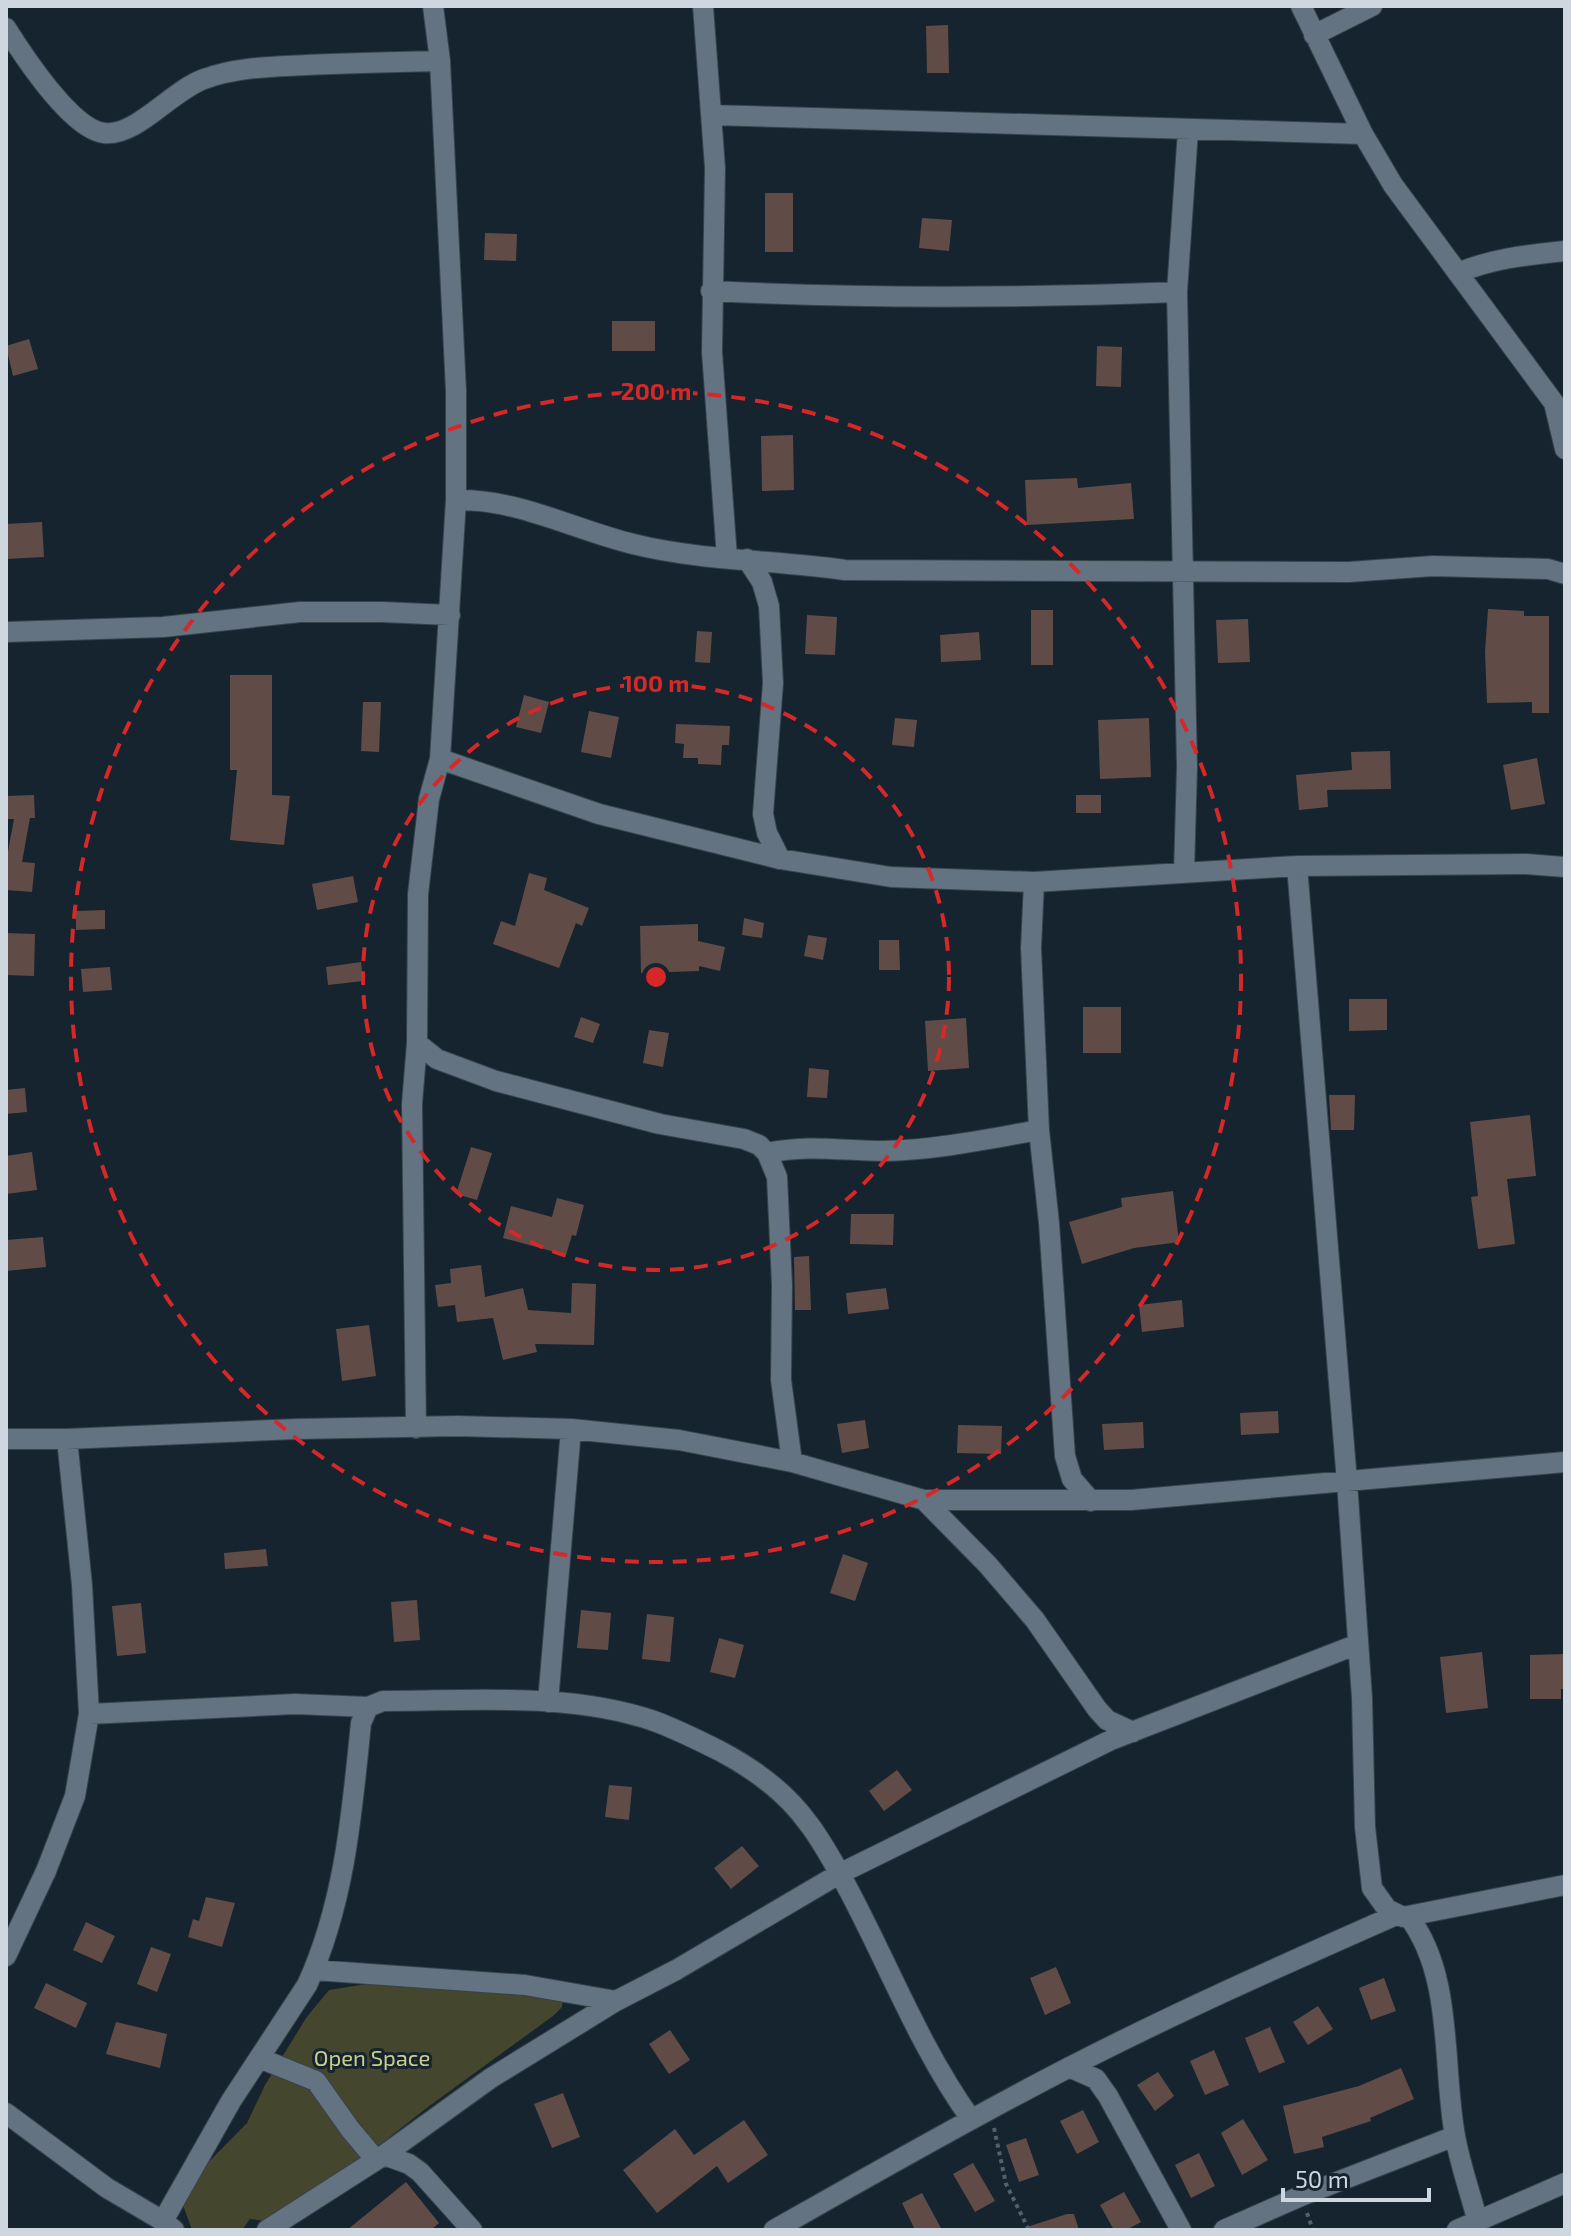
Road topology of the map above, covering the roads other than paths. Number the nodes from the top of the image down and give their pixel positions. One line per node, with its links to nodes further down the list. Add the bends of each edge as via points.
1 (433, 6): 7 (street)
2 (703, 6): 8 (street)
3 (1301, 6): 6 (street)
4 (1372, 6): 6 (street)
5 (6, 28): 7 (street, via 53,94 86,127 104,133 137,125 178,90 204,78 248,68)
6 (1314, 35): 10 (street)
7 (440, 61): 16 (street)
8 (712, 115): 9 (street); 13 (street)
9 (1188, 130): 10 (street); 14 (street)
10 (1363, 134): 12 (street, via 1393,185)
11 (1565, 251): 12 (street, via 1511,257)
12 (1458, 273): 15 (street, via 1554,403)
13 (711, 291): 14 (street, via 841,298); 17 (street, via 718,450)
14 (1177, 292): 18 (street)
15 (1565, 449)
16 (456, 500): 17 (street, via 501,502 682,554); 20 (street)
17 (737, 558): 18 (street, via 845,570); 23 (street, via 762,582 769,606 773,683 763,814)
18 (1182, 571): 19 (street, via 1349,572 1433,566); 26 (street)
19 (1565, 574)
20 (450, 615): 21 (street, via 300,612 163,627); 22 (street)
21 (6, 632)
22 (440, 759): 23 (street, via 599,814); 28 (street, via 429,799 418,894)
23 (780, 859): 27 (street, via 891,877)
24 (1297, 866): 25 (street); 26 (street); 37 (street)
25 (1565, 867)
26 (1184, 872): 27 (street)
27 (1034, 882): 29 (street, via 1031,948)
28 (417, 1043): 30 (street, via 437,1059 496,1081 660,1124 744,1139); 31 (street, via 412,1104)
29 (1039, 1130): 30 (street, via 884,1151 808,1146); 39 (street, via 1065,1456 1072,1479)
30 (767, 1153): 35 (street, via 777,1177 781,1380)
31 (416, 1428): 32 (street); 34 (street)
32 (571, 1429): 35 (street, via 679,1440); 41 (street)
33 (6, 1439): 34 (street)
34 (67, 1439): 43 (street)
35 (792, 1462): 38 (street)
36 (1565, 1462): 37 (street)
37 (1347, 1482): 39 (street); 40 (street)
38 (924, 1500): 39 (street); 44 (street, via 1035,1620 1097,1709)
39 (1091, 1501)
40 (1358, 1644): 44 (street); 47 (street, via 1372,1888 1387,1909)
41 (548, 1702): 42 (street, via 383,1701); 45 (street, via 653,1721 749,1766 808,1822)
42 (368, 1707): 43 (street, via 295,1704); 49 (street, via 361,1723 345,1866)
43 (89, 1714): 48 (street, via 75,1796)
44 (1133, 1732): 45 (street)
45 (839, 1874): 50 (street); 54 (street, via 947,2086)
46 (1565, 1885): 47 (street)
47 (1402, 1916): 52 (street); 55 (street, via 1419,1930 1436,1978)
48 (6, 1956)
49 (314, 1970): 50 (street, via 525,1985); 51 (street)
50 (616, 2001): 56 (street, via 491,2078)
51 (259, 2058): 56 (street, via 316,2081 350,2129); 59 (street)
52 (1069, 2067): 54 (street); 63 (street, via 1096,2079 1108,2096)
53 (6, 2113): 59 (street, via 107,2188)
54 (977, 2116): 62 (street)
55 (1455, 2136): 58 (street); 64 (street)
56 (380, 2158): 60 (street); 61 (street, via 420,2172)
57 (1565, 2183): 58 (street)
58 (1477, 2219): 65 (street)
59 (169, 2225)
60 (267, 2230)
61 (472, 2230)
62 (774, 2230)
63 (1181, 2230)
64 (1224, 2230)
65 (1457, 2230)

